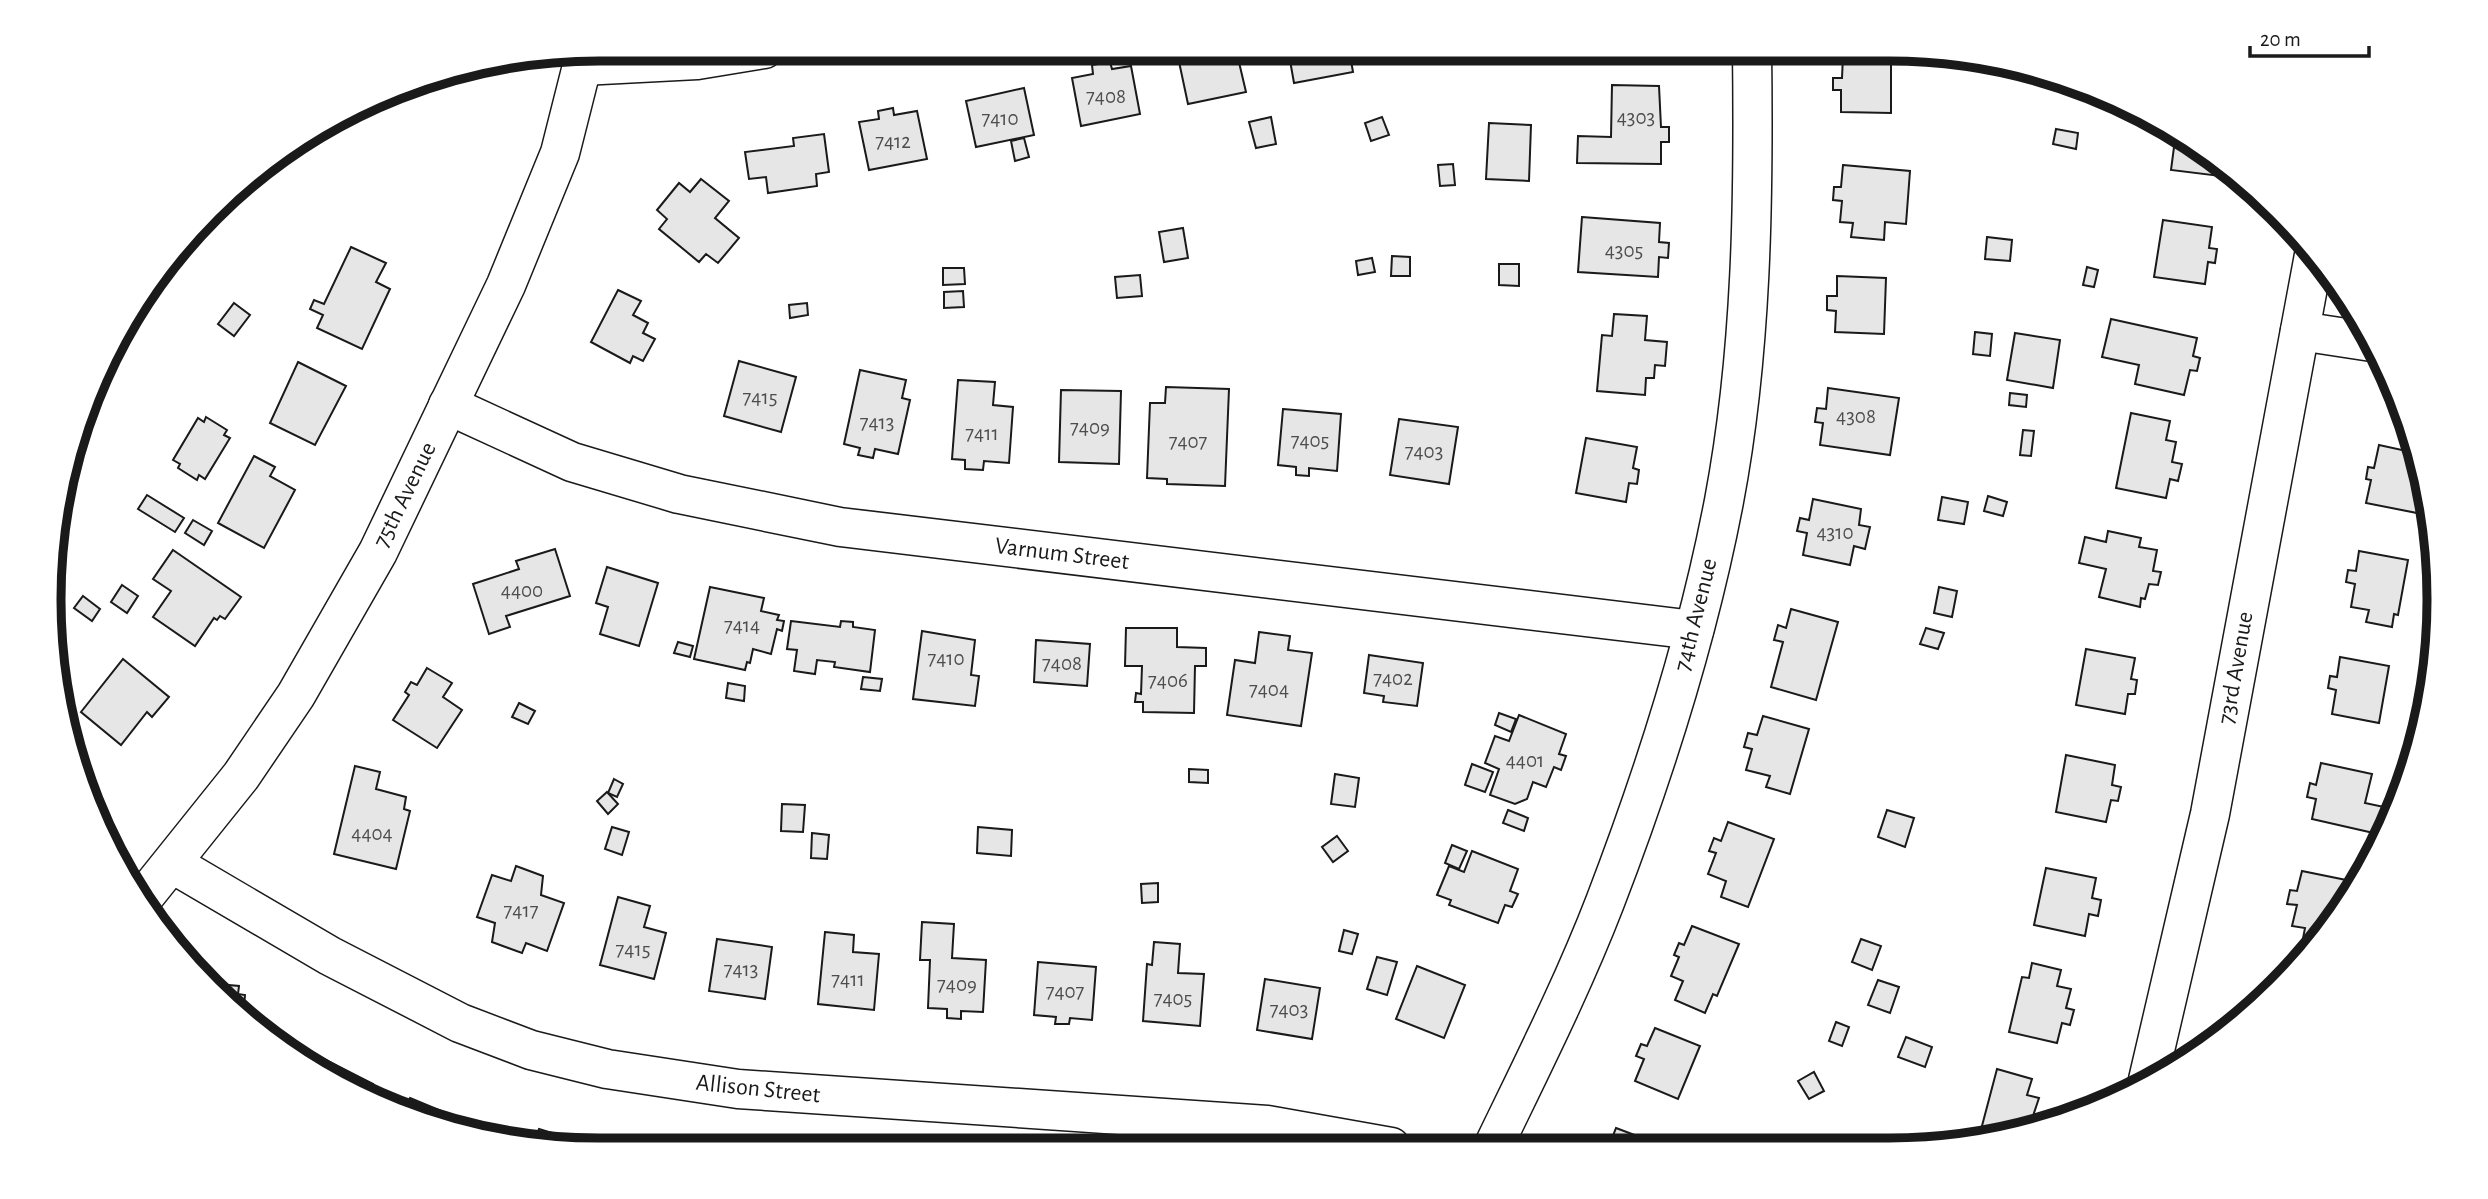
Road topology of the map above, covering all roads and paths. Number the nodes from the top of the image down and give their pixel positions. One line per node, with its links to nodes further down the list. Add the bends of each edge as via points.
1 (1752, 61): 7 (street, 74th Avenue, via 1744,345 1724,499)
2 (580, 62): 6 (street, 75th Avenue, via 561,153 506,285)
3 (2312, 267): 4 (street, 73rd Avenue)
4 (2300, 331): 5 (street); 10 (street, 73rd Avenue, via 2210,814)
5 (2360, 340)
6 (448, 405): 7 (street, Varnum Street, via 572,462 679,494 840,527); 8 (street, 75th Avenue, via 378,552 296,695)
7 (1695, 629): 12 (street, 74th Avenue, via 1604,904)
8 (173, 863): 9 (street, 75th Avenue); 11 (street, Allison Street, via 330,956 460,1023 531,1050 607,1069 738,1089 1268,1125)
9 (148, 892)
10 (2150, 1070)
11 (1341, 1138)
12 (1497, 1138)

